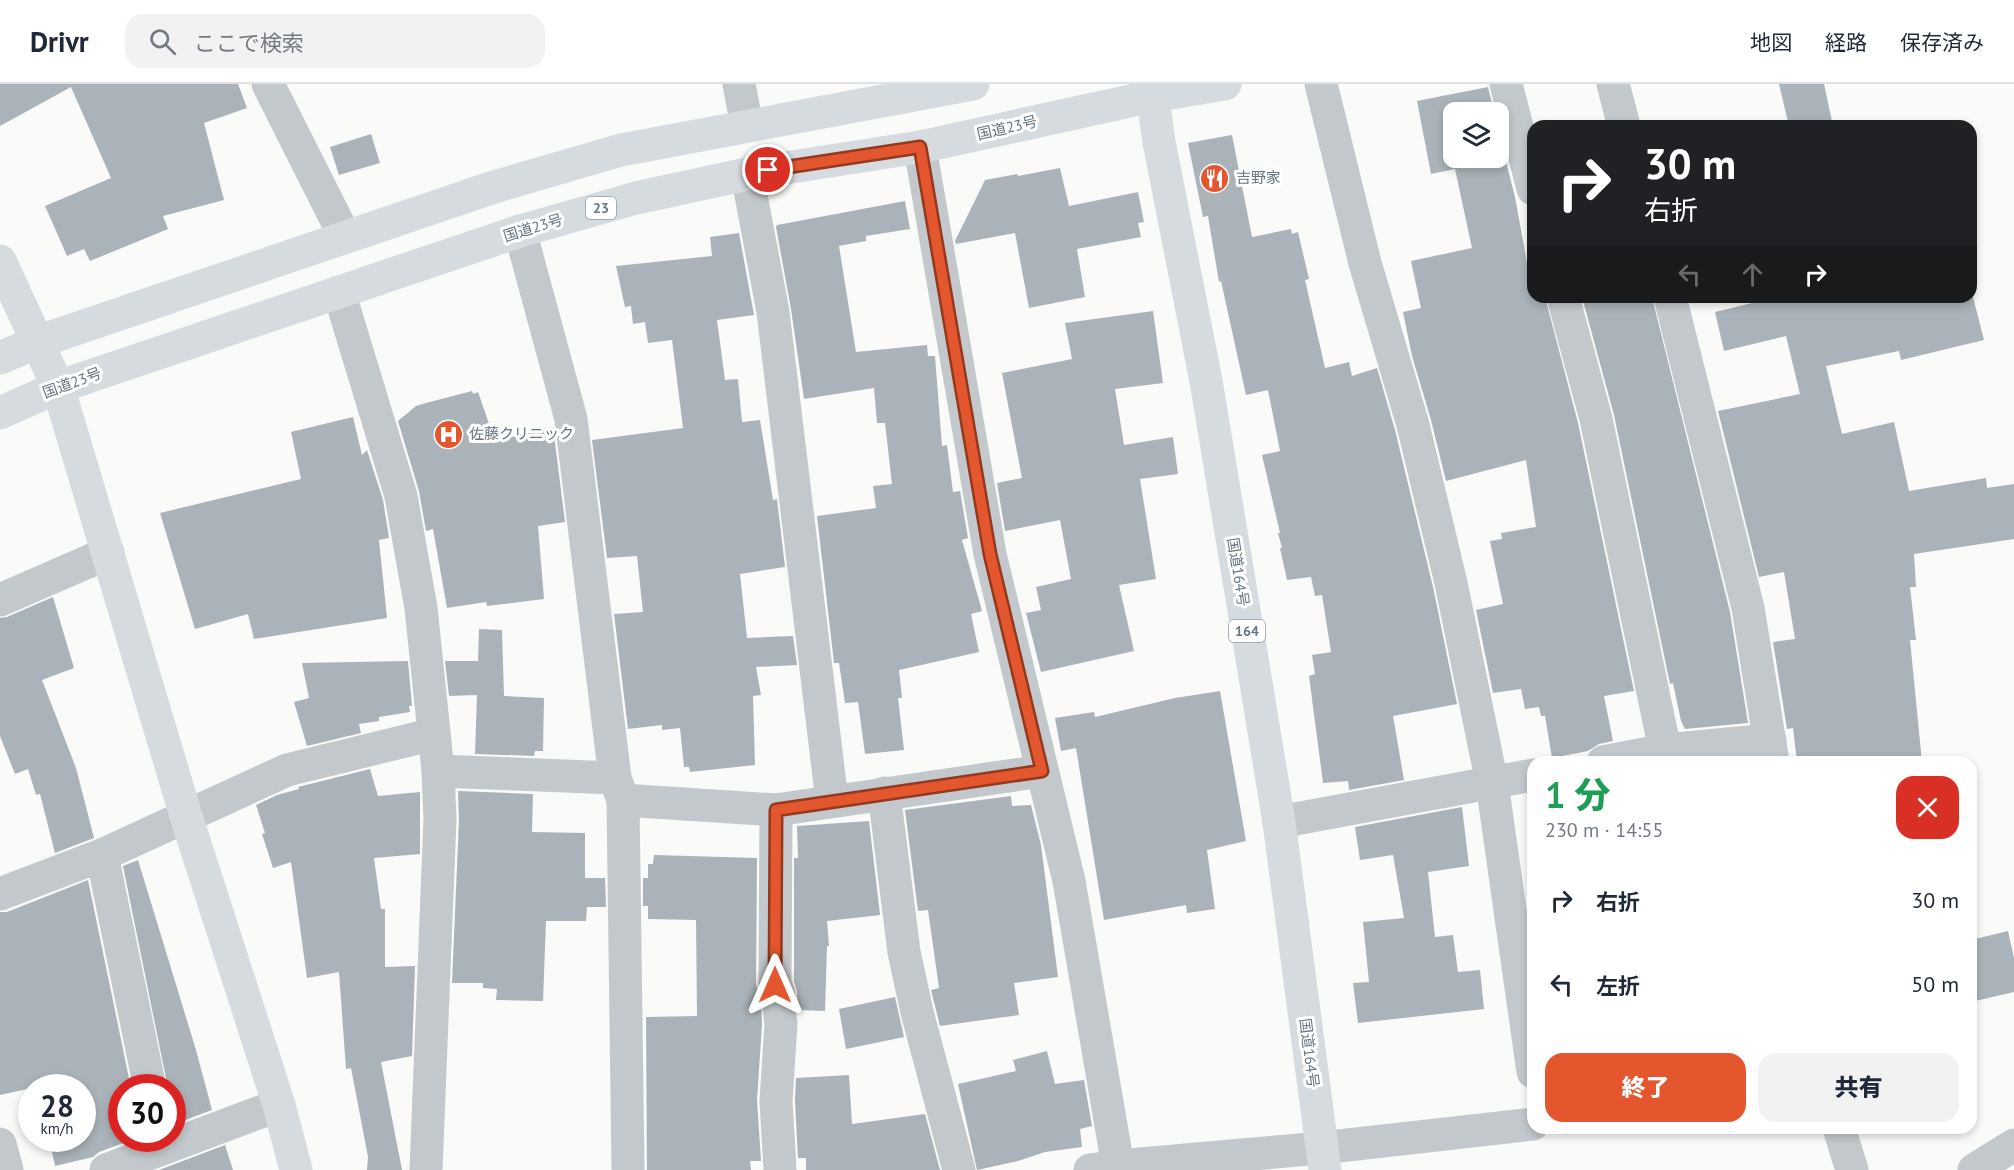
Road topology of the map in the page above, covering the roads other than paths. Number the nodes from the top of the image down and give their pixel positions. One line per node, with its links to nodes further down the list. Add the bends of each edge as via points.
1 (268, 84): 15 (street)
2 (739, 84): 10 (street)
3 (973, 84): 10 (main road)
4 (1225, 84): 8 (main road, 国道23号 / 23)
5 (1321, 84): 33 (street, via 1365,263 1418,448 1451,583)
6 (1506, 84): 12 (street)
7 (1613, 84): 9 (street)
8 (1152, 90): 11 (main road, 国道23号 / 23); 39 (main road, 国道164号 / 164, via 1206,381)
9 (1622, 120)
10 (747, 126): 15 (main road, via 621,150)
11 (920, 147): 13 (main road, 国道23号 / 23); 31 (street, via 990,554)
12 (1527, 166)
13 (747, 174): 14 (main road, 国道23号 / 23, via 636,198); 36 (street, via 773,312)
14 (520, 231): 17 (main road, 国道23号 / 23); 34 (street, via 571,419)
15 (345, 237): 20 (main road)
16 (0, 261): 20 (main road)
17 (339, 292): 22 (main road, 国道23号 / 23); 26 (street, via 401,496 421,608)
18 (1565, 303): 27 (street, via 1596,418)
19 (1672, 303): 28 (street, via 1748,608)
20 (37, 342): 21 (main road); 22 (main road)
21 (0, 358)
22 (58, 387): 23 (main road, 国道23号 / 23); 24 (main road)
23 (0, 413)
24 (108, 553): 25 (street); 38 (main road)
25 (0, 600)
26 (434, 734): 30 (street); 38 (street, via 287,770)
27 (1665, 750): 28 (street); 29 (street)
28 (1772, 751)
29 (1634, 756)
30 (438, 771): 34 (street); 56 (street, via 440,819)
31 (1042, 771): 35 (street); 52 (street, via 1069,881)
32 (1527, 776): 33 (street)
33 (1492, 783): 39 (street); 42 (street)
34 (619, 789): 37 (street); 57 (street)
35 (884, 793): 36 (street); 59 (street, via 904,952)
36 (832, 801): 37 (street)
37 (776, 810): 58 (street, via 775,985 781,1023 776,1101)
38 (186, 816): 40 (street); 44 (main road)
39 (1279, 822): 51 (main road, 国道164号 / 164)
40 (102, 855): 41 (street); 43 (street)
41 (0, 894)
42 (1527, 1030)
43 (147, 1074)
44 (279, 1105): 47 (street); 55 (main road)
45 (1527, 1125): 51 (street)
46 (1841, 1134): 60 (street)
47 (186, 1143)
48 (0, 1144): 53 (street)
49 (2014, 1145): 61 (street)
50 (164, 1152): 54 (street)
51 (1323, 1159): 52 (street)
52 (1104, 1168)
53 (7, 1170)
54 (106, 1170)
55 (296, 1170)
56 (426, 1170)
57 (628, 1170)
58 (780, 1170)
59 (959, 1170)
60 (1852, 1170)
61 (1974, 1170)

